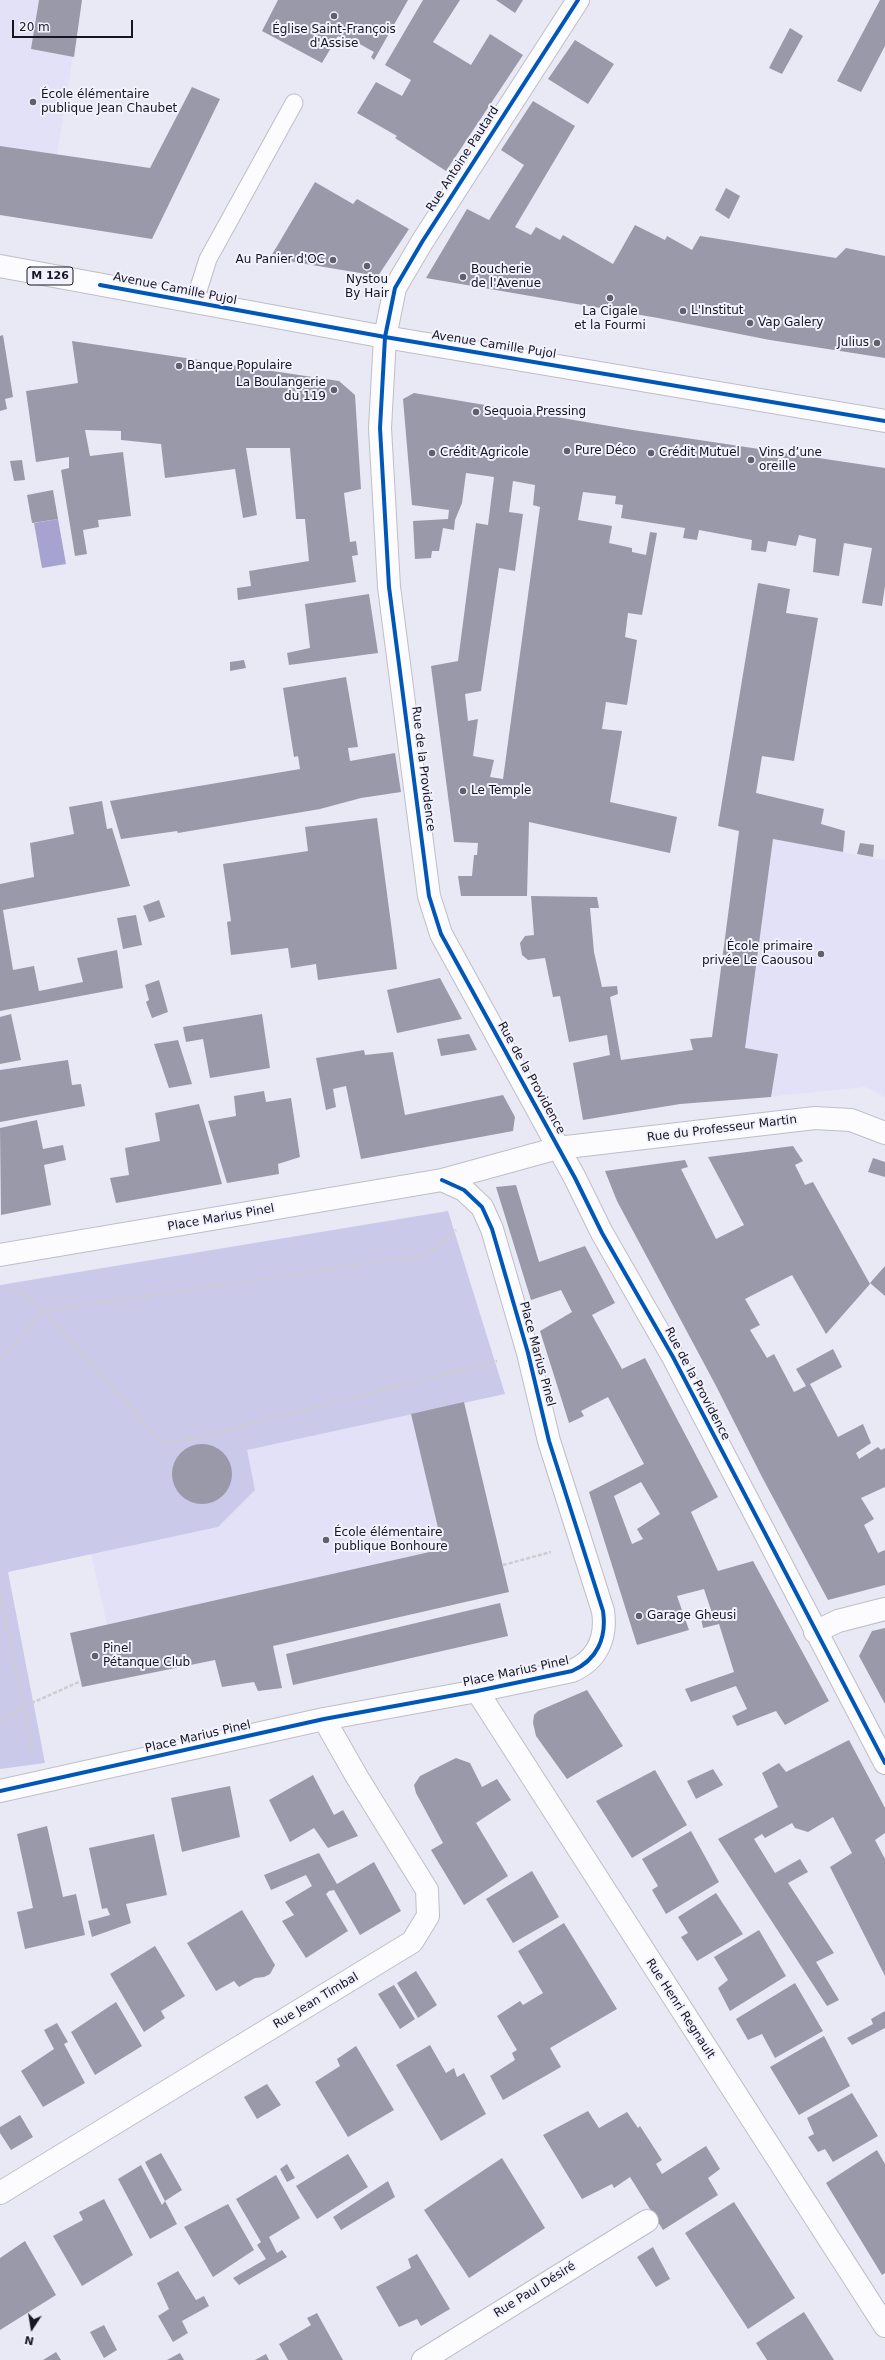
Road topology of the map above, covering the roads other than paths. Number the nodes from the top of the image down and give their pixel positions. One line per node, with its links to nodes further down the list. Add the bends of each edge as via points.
1 (578, 0): 5 (street, Rue Antoine Pautard, via 395,288)
2 (294, 103): 4 (lane, via 208,259)
3 (0, 266): 4 (street, Avenue Camille Pujol / M 126)
4 (194, 303): 5 (street, Avenue Camille Pujol / M 126)
5 (385, 337): 6 (street, Avenue Camille Pujol / M 126); 8 (street, Rue de la Providence, via 380,428 390,587 429,896 441,934)
6 (885, 421)
7 (885, 1133): 8 (street, Rue du Professeur Martin, via 851,1120 815,1118)
8 (558, 1148): 9 (street, Place Marius Pinel); 12 (street, Rue de la Providence, via 602,1233 673,1357)
9 (442, 1180): 10 (street, Place Marius Pinel); 13 (street, Place Marius Pinel, via 464,1190 482,1207 492,1229 528,1353 549,1442 603,1611 605,1626 602,1643 585,1666)
10 (0, 1255)
11 (885, 1609): 12 (street, via 838,1621)
12 (815, 1632): 15 (street, Rue de la Providence)
13 (477, 1691): 14 (street, Place Marius Pinel); 19 (street, Rue Henri Regnault)
14 (324, 1719): 16 (street, Place Marius Pinel); 17 (street, Rue Jean Timbal, via 427,1890 428,1916 412,1942)
15 (885, 1763)
16 (0, 1791)
17 (0, 2193)
18 (647, 2221): 20 (street, Rue Paul Désiré)
19 (885, 2326)
20 (423, 2360)

